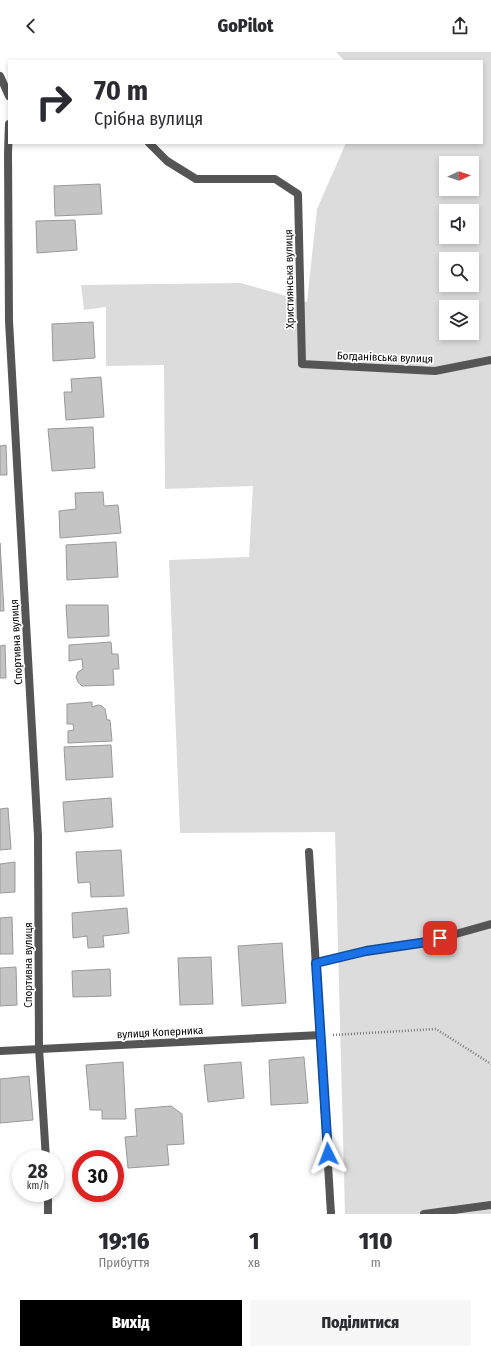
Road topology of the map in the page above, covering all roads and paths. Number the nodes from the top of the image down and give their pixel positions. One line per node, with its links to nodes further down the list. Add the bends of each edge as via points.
1 (0, 76): 2 (street)
2 (8, 94)
3 (8, 144): 11 (street, Спортивна вулиця, via 9,321 38,836)
4 (150, 144): 6 (street, Християнська вулиця, via 167,161 196,179 275,179 298,194)
5 (491, 360): 6 (street, Богданівська вулиця, via 435,371)
6 (302, 364)
7 (309, 852): 9 (street)
8 (491, 924): 9 (street, via 427,942 366,951)
9 (316, 963): 10 (street)
10 (321, 1035): 11 (street, вулиця Коперника); 13 (path, via 436,1029); 18 (street)
11 (39, 1048): 12 (street, вулиця Коперника); 14 (street, Спортивна вулиця)
12 (0, 1051)
13 (491, 1064)
14 (45, 1150)
15 (48, 1202): 17 (street)
16 (491, 1205): 19 (street)
17 (48, 1214)
18 (331, 1214)
19 (424, 1214)

